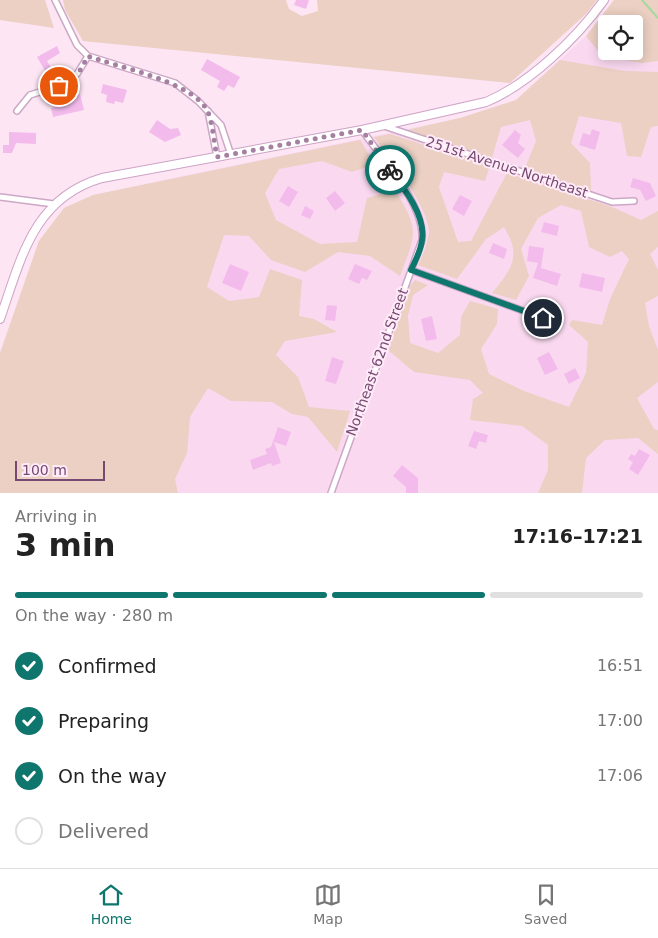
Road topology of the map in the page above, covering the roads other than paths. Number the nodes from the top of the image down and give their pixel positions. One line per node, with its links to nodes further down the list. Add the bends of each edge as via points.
1 (55, 0): 3 (street, via 76,46)
2 (604, 0): 6 (street, via 566,43 504,94 486,102)
3 (88, 56): 4 (street, via 78,74 59,86 30,95); 5 (street, via 175,84)
4 (17, 111)
5 (208, 111): 8 (street, via 221,125); 9 (street)
6 (381, 125): 7 (street); 11 (street, 251st Avenue Northeast, via 612,202)
7 (362, 130): 8 (street); 13 (street, Northeast 62nd Street, via 406,191 422,226 422,240)
8 (231, 155): 9 (street)
9 (217, 157): 12 (street, via 88,182 66,193)
10 (0, 197): 12 (street)
11 (634, 201)
12 (54, 204): 15 (street, via 28,240)
13 (411, 270): 14 (street); 16 (street, Northeast 62nd Street)
14 (543, 318)
15 (0, 319)
16 (331, 493)

